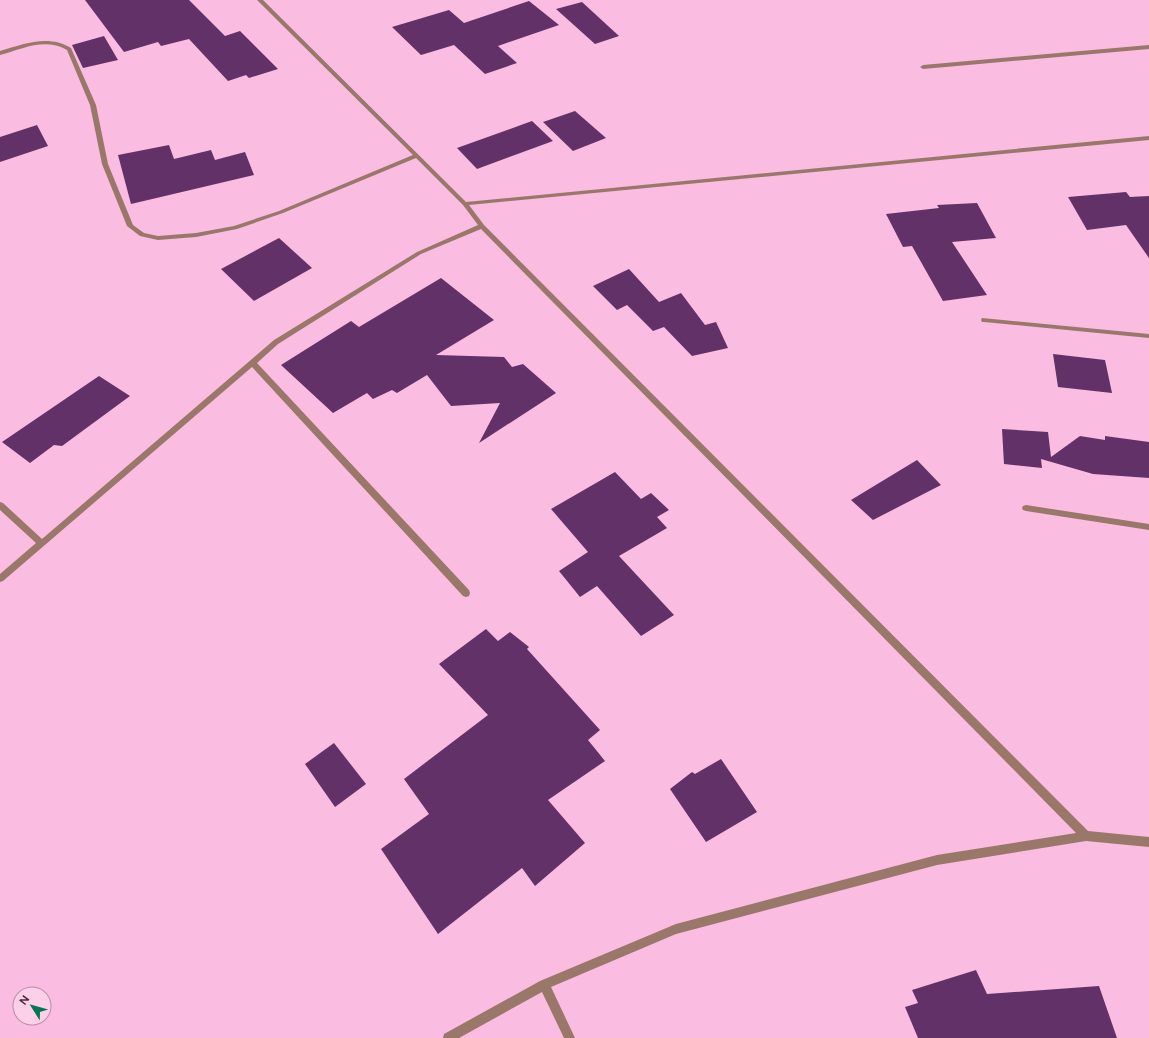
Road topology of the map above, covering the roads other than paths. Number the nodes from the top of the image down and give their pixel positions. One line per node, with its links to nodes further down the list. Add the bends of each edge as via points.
1 (260, 0): 6 (street)
2 (1149, 47): 4 (street)
3 (0, 53): 6 (street, via 35,43 62,44 69,49 93,105 105,164 130,226 142,235 196,235 235,228 281,212)
4 (924, 67)
5 (1149, 138): 7 (street)
6 (416, 156): 7 (street)
7 (465, 204): 8 (street)
8 (482, 226): 11 (street, via 419,253 276,342); 18 (street)
9 (984, 320): 10 (street)
10 (1149, 336)
11 (252, 362): 15 (street); 17 (street)
12 (0, 505): 15 (street)
13 (1026, 508): 14 (street)
14 (1149, 527)
15 (42, 543): 16 (street)
16 (0, 580)
17 (466, 593)
18 (1086, 836): 19 (street); 20 (street, via 938,860 676,928)
19 (1149, 842)
20 (544, 985): 21 (street); 22 (street)
21 (448, 1038)
22 (570, 1038)

